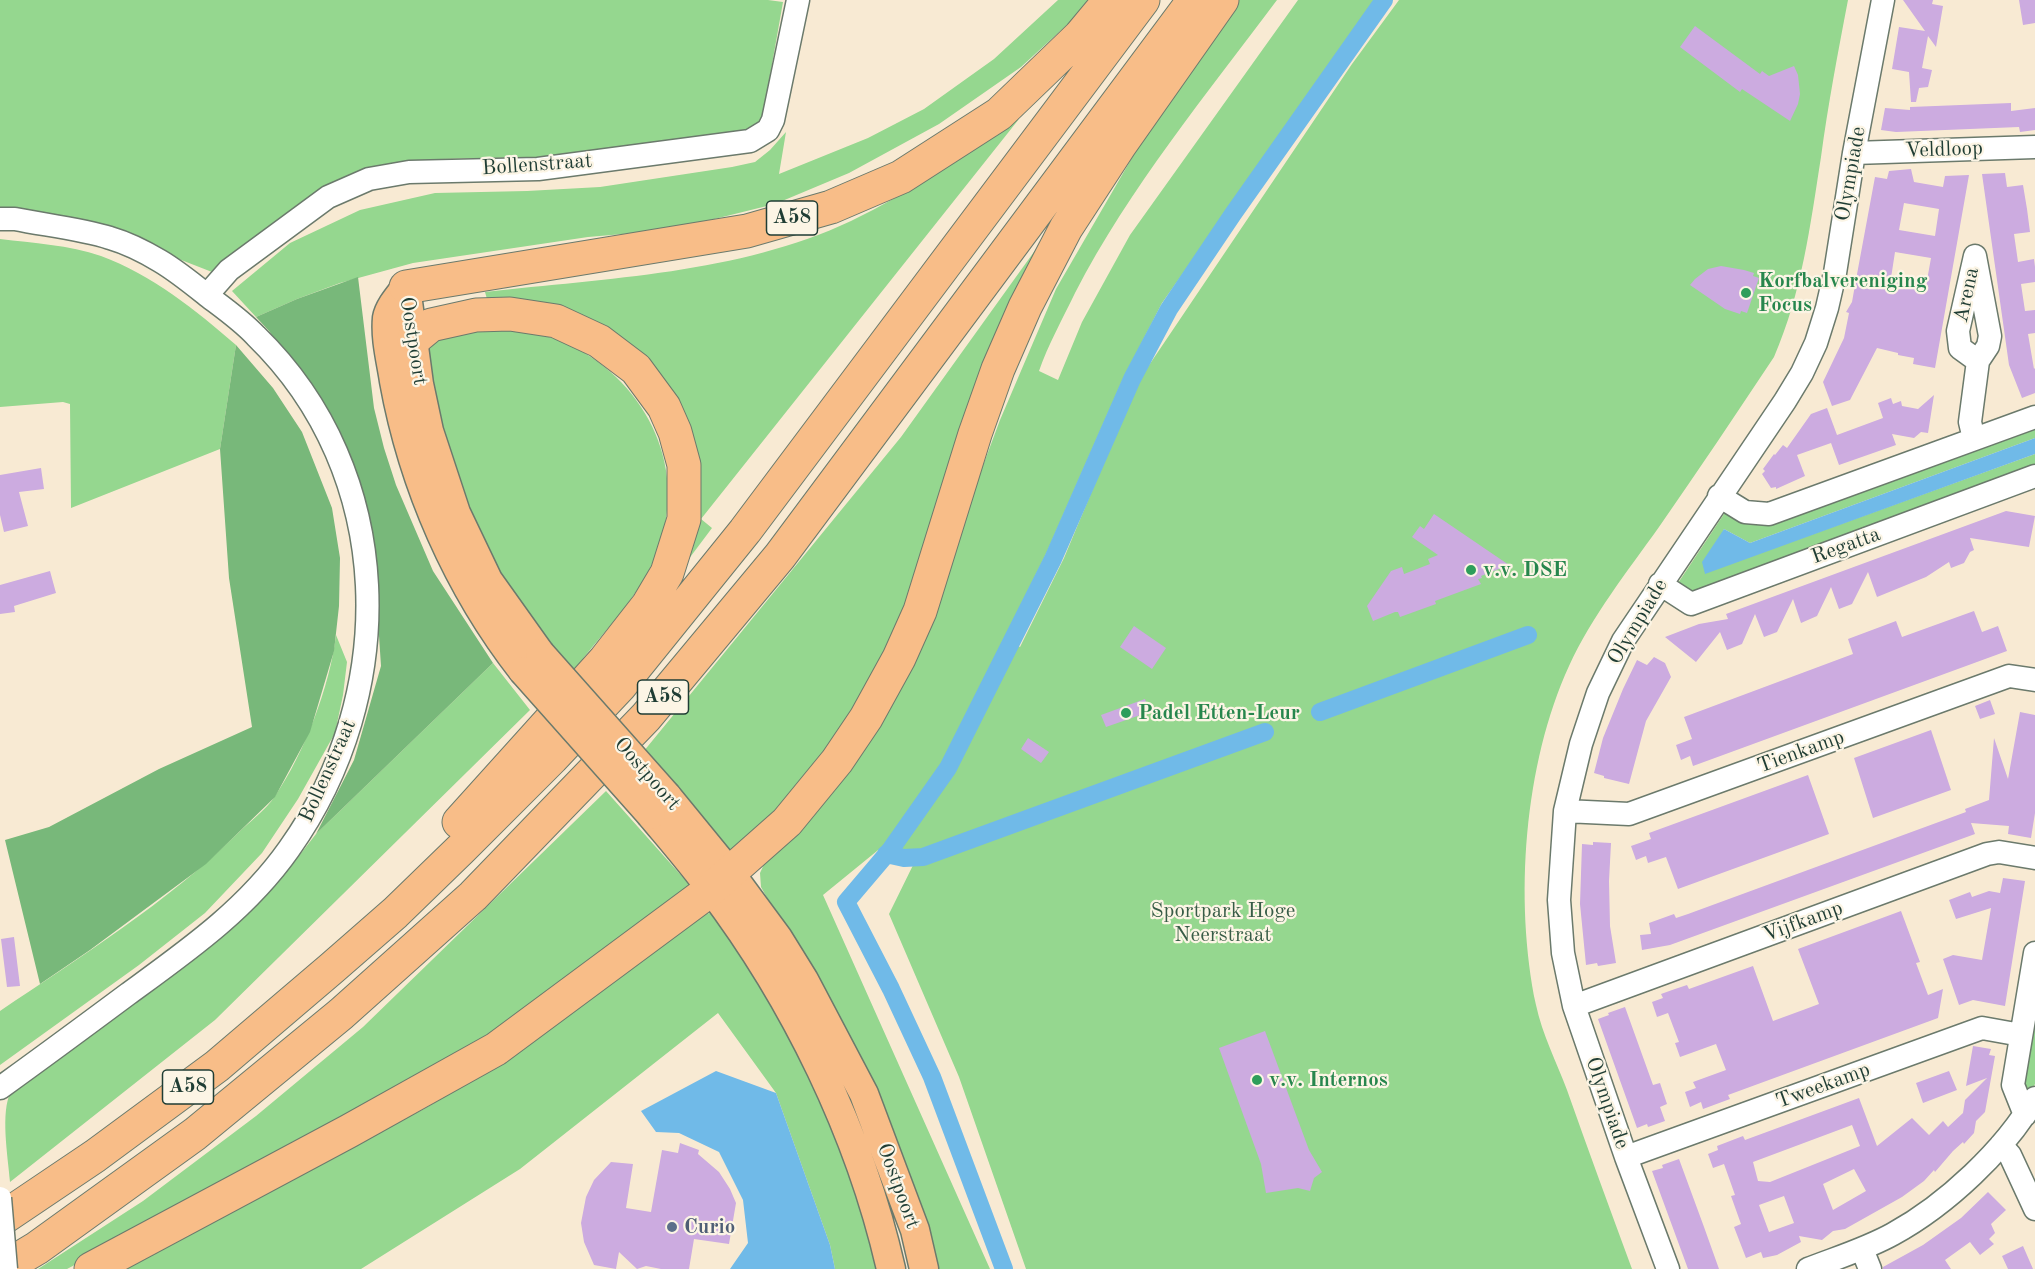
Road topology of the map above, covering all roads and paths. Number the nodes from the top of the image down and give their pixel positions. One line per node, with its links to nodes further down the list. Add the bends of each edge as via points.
1 (798, 0): 11 (street, Bollenstraat, via 773,120 768,130 750,141 538,169 409,172 369,179 328,197 229,270)
2 (1110, 0): 10 (highway, A58, via 1080,36 999,114 901,177 831,207 747,231)
3 (1143, 0): 25 (highway, A58, via 745,531 621,686 453,857)
4 (1194, 0): 36 (highway, A58, via 780,556 646,717 472,896 341,1014 195,1134)
5 (1222, 0): 23 (highway, via 1066,228 1025,307 975,434 920,611 866,718 788,822)
6 (1883, 0): 8 (street, Olympiade)
7 (2035, 147): 8 (street, Veldloop)
8 (1854, 153): 17 (street, Olympiade, via 1835,273 1816,343 1785,401)
9 (0, 219): 11 (street, Bollenstraat, via 111,238 161,261)
10 (406, 287): 12 (main road, Oostpoort); 19 (main road, Oostpoort, via 387,316 388,344 401,417 420,478 447,548 471,593 509,654)
11 (207, 295): 28 (street, Bollenstraat, via 256,336 288,373 322,424 347,479 364,548 369,615 355,712 330,778 299,834 245,901 200,942)
12 (414, 339): 19 (main road, Oostpoort, via 429,431 456,513); 25 (highway, A58, via 430,325 476,315 510,314 556,321 599,341 636,369 664,407 684,465 684,519 667,573 612,651 453,828 364,918)
13 (1978, 361): 15 (street, via 1970,422)
14 (2035, 417): 15 (street)
15 (1974, 439): 17 (street, via 1769,514 1745,512)
16 (2035, 476): 18 (street, Regatta, via 1691,604)
17 (1719, 496): 18 (street, Olympiade)
18 (1660, 584): 21 (street, Olympiade, via 1623,641 1598,693)
19 (532, 662): 23 (main road, Oostpoort, bridge)
20 (2035, 680): 21 (street, Tienkamp, via 2009,676 1629,814)
21 (1565, 811): 26 (street, Olympiade, via 1559,900 1563,953)
22 (2035, 858): 26 (street, Vijfkamp, via 1987,854)
23 (721, 881): 37 (highway, via 496,1049); 38 (main road, Oostpoort, via 838,1107 862,1168); 39 (main road, Oostpoort, via 778,938 864,1094 915,1230)
24 (2035, 953): 27 (street)
25 (332, 968): 34 (highway, A58, via 217,1065 95,1156)
26 (1574, 1006): 31 (street, Olympiade)
27 (2021, 1035): 29 (street, via 2013,1085); 31 (street, Tweekamp, via 1982,1028)
28 (0, 1088)
29 (2030, 1106): 30 (street)
30 (2001, 1145): 33 (street, via 2010,1155); 35 (street, via 1948,1198 1894,1233)
31 (1626, 1157): 40 (street, Olympiade)
32 (0, 1198): 36 (street, bridge)
33 (2035, 1209)
34 (0, 1220)
35 (1866, 1259): 41 (street)
36 (4, 1269)
37 (91, 1269)
38 (891, 1269)
39 (924, 1269)
40 (1668, 1269)
41 (1808, 1269)

